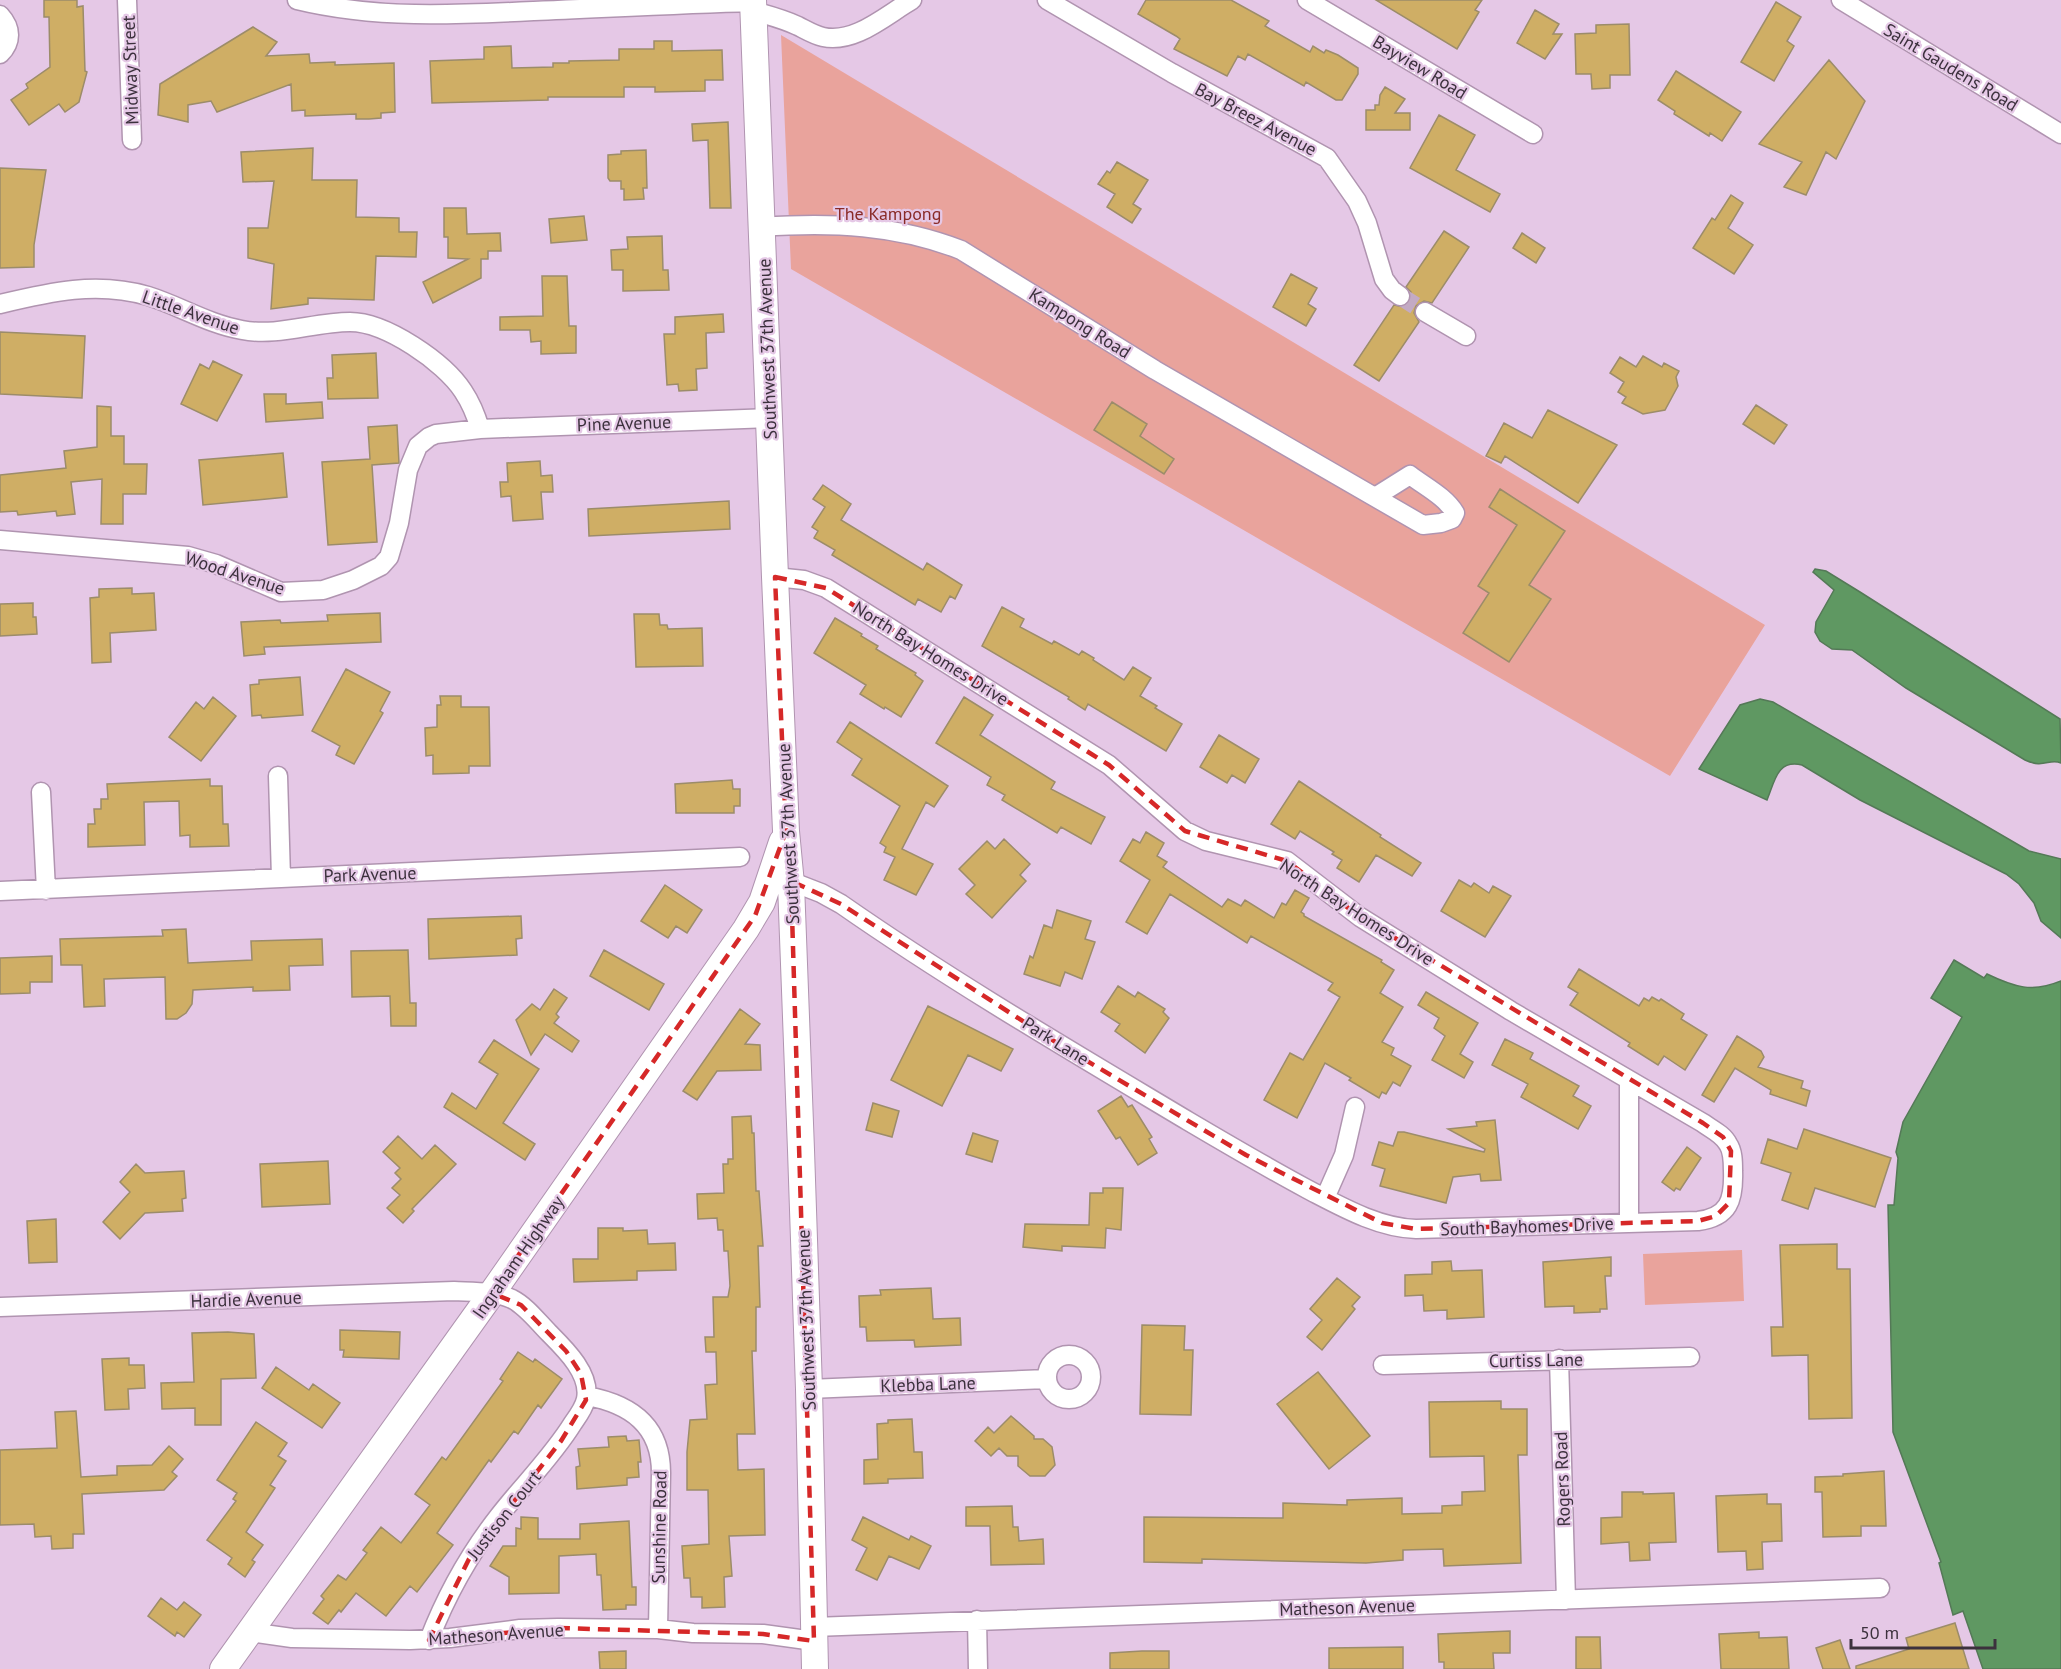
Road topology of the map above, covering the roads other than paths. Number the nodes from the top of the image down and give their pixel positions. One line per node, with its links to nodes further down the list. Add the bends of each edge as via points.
1 (127, 0): 12 (street, Midway Street)
2 (297, 0): 7 (street, via 402,15)
3 (912, 0): 7 (street, via 869,27 838,38 817,35)
4 (1047, 0): 14 (street, Bay Breez Avenue, via 1327,158 1357,201 1384,279)
5 (1307, 0): 10 (street, Bayview Road)
6 (1841, 0): 11 (street, Saint Gaudens Road)
7 (753, 4): 13 (main road, Southwest 37th Avenue)
8 (0, 15): 9 (street, via 10,34)
9 (0, 54)
10 (1533, 134)
11 (2061, 134)
12 (132, 140)
13 (762, 227): 18 (main road, Southwest 37th Avenue); 20 (street, Kampong Road, via 824,224 877,228 932,238 961,250 1155,370)
14 (1400, 296)
15 (0, 304): 19 (street, Little Avenue, via 59,290 98,288 147,296 216,324 245,331 281,331 351,322 375,326 398,336 445,370 464,392)
16 (1425, 312): 17 (street)
17 (1466, 336)
18 (769, 418): 19 (street, Pine Avenue); 22 (main road, Southwest 37th Avenue)
19 (480, 429): 21 (street, Wood Avenue, via 436,434 423,441 408,470 389,557 368,573 323,590 281,591 188,556)
20 (1375, 497)
21 (0, 540)
22 (775, 577): 25 (main road, Southwest 37th Avenue); 31 (street, North Bay Homes Drive, via 795,578 826,588 1109,765 1185,831 1206,841 1287,861 1360,917)
23 (278, 777): 27 (street)
24 (41, 792): 29 (street)
25 (786, 831): 28 (main road, Southwest 37th Avenue); 36 (main road, Ingraham Highway, via 755,916)
26 (740, 856): 27 (street, Park Avenue)
27 (281, 878): 29 (street, Park Avenue)
28 (790, 881): 33 (street, Park Lane, via 821,892 1060,1045); 42 (main road, Southwest 37th Avenue)
29 (46, 890): 30 (street, Park Avenue)
30 (0, 891)
31 (1629, 1080): 34 (street, North Bay Homes Drive, via 1703,1123 1728,1143 1733,1180); 35 (street)
32 (1355, 1107): 33 (street, via 1344,1155)
33 (1325, 1198): 35 (street, South Bayhomes Drive, via 1405,1229)
34 (1729, 1203): 35 (street, South Bayhomes Drive, via 1724,1211 1707,1220)
35 (1629, 1223)
36 (492, 1293): 37 (street, Hardie Avenue); 43 (street, via 521,1305 566,1351 581,1374); 48 (main road, Ingraham Highway)
37 (0, 1307)
38 (1690, 1357): 39 (street, Curtiss Lane)
39 (1559, 1359): 40 (street, Curtiss Lane); 45 (street, Rogers Road)
40 (1383, 1365)
41 (1047, 1379): 42 (street, Klebba Lane)
42 (809, 1389): 49 (main road, Southwest 37th Avenue)
43 (586, 1396): 47 (street, Sunshine Road, via 619,1405 637,1416 651,1432 659,1451); 50 (street, Justison Court, via 580,1413 561,1441 474,1551)
44 (1880, 1588): 45 (street, Matheson Avenue)
45 (1566, 1600): 46 (street, Matheson Avenue)
46 (977, 1620): 49 (street, Matheson Avenue); 53 (street)
47 (658, 1629): 49 (street, Matheson Avenue); 50 (street, Matheson Avenue, via 539,1628)
48 (249, 1632): 50 (street, Matheson Avenue, via 292,1638); 51 (main road, Ingraham Highway)
49 (814, 1634): 52 (main road, Southwest 37th Avenue)
50 (429, 1640)
51 (222, 1669)
52 (815, 1669)
53 (978, 1669)

